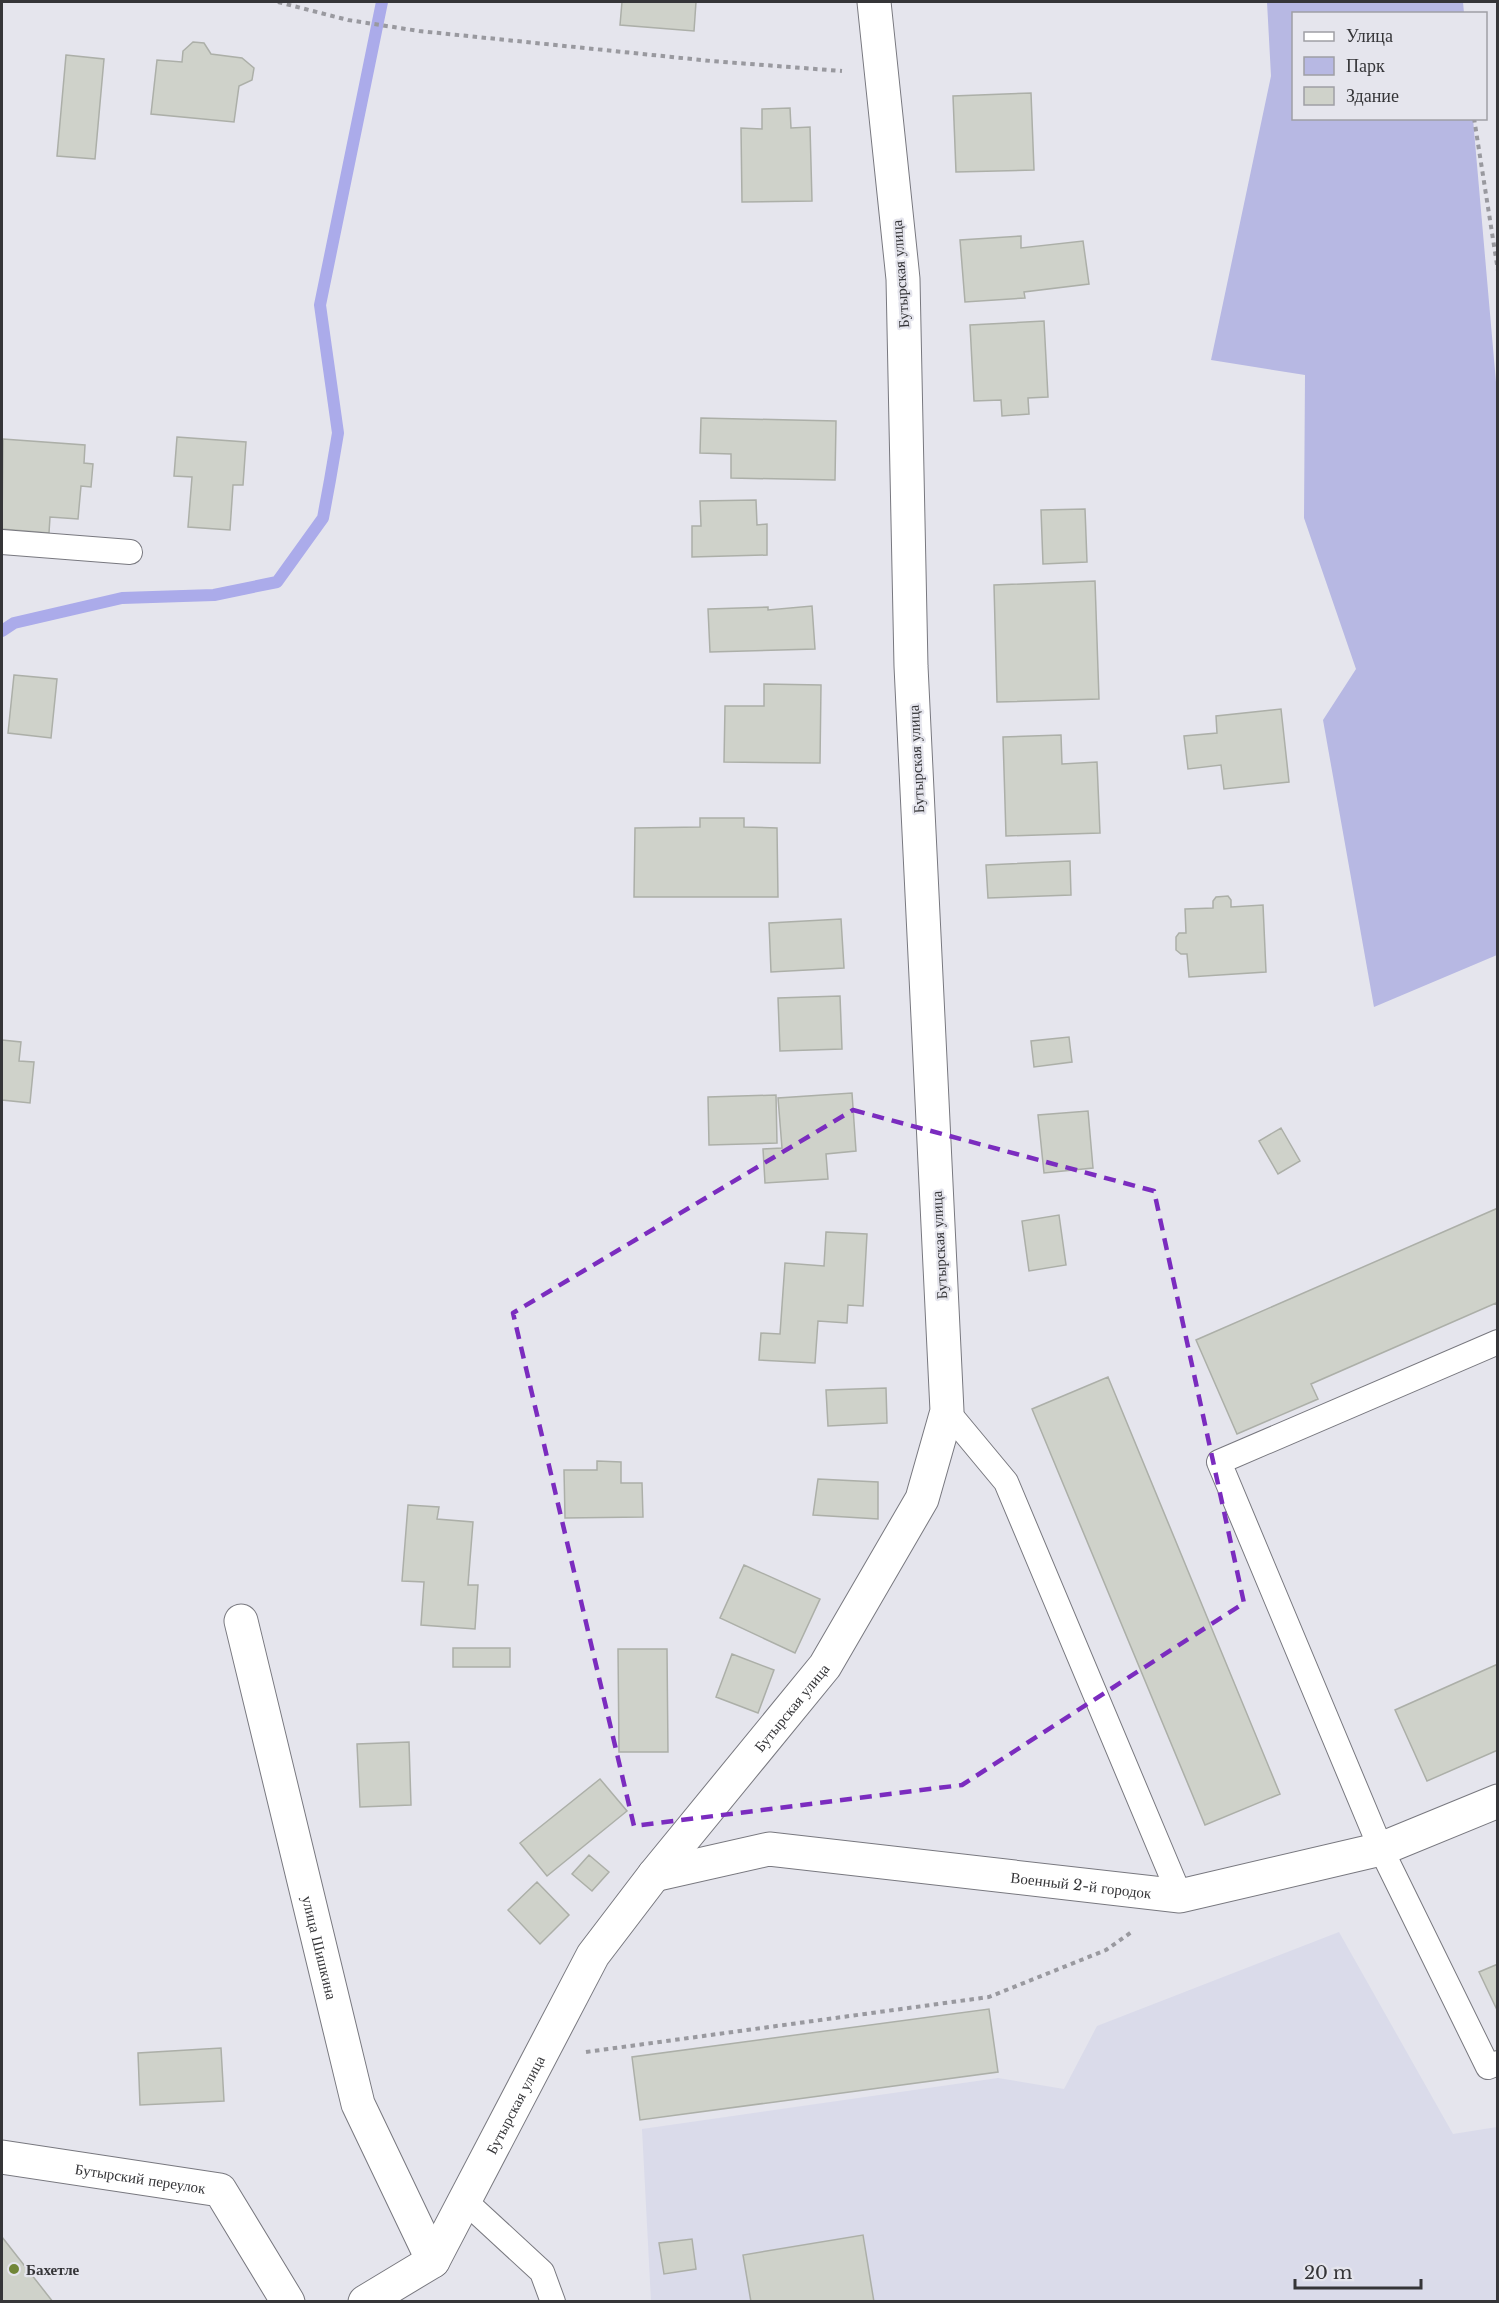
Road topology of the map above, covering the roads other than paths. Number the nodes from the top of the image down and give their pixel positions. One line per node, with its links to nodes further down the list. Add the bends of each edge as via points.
1 (874, 2): 5 (street, Бутырская улица, via 903,279 911,666)
2 (2, 542): 3 (lane)
3 (130, 552)
4 (1497, 1342): 8 (lane, via 1219,1462)
5 (948, 1411): 9 (street, Бутырская улица, via 922,1500 825,1666); 10 (lane, via 1006,1482)
6 (241, 1621): 14 (street, улица Шишкина, via 358,2103)
7 (1497, 1802): 8 (street, Военный 2-й городок)
8 (1381, 1849): 10 (street, Военный 2-й городок); 11 (lane, via 1488,2067)
9 (654, 1875): 10 (street, Военный 2-й городок, via 769,1849); 13 (street, Бутырская улица, via 593,1955)
10 (1180, 1896)
11 (1497, 2063)
12 (2, 2157): 15 (street, Бутырский переулок, via 220,2190)
13 (465, 2201): 14 (street, Бутырская улица); 17 (lane, via 542,2272)
14 (433, 2260): 16 (street)
15 (288, 2301)
16 (365, 2301)
17 (553, 2301)

